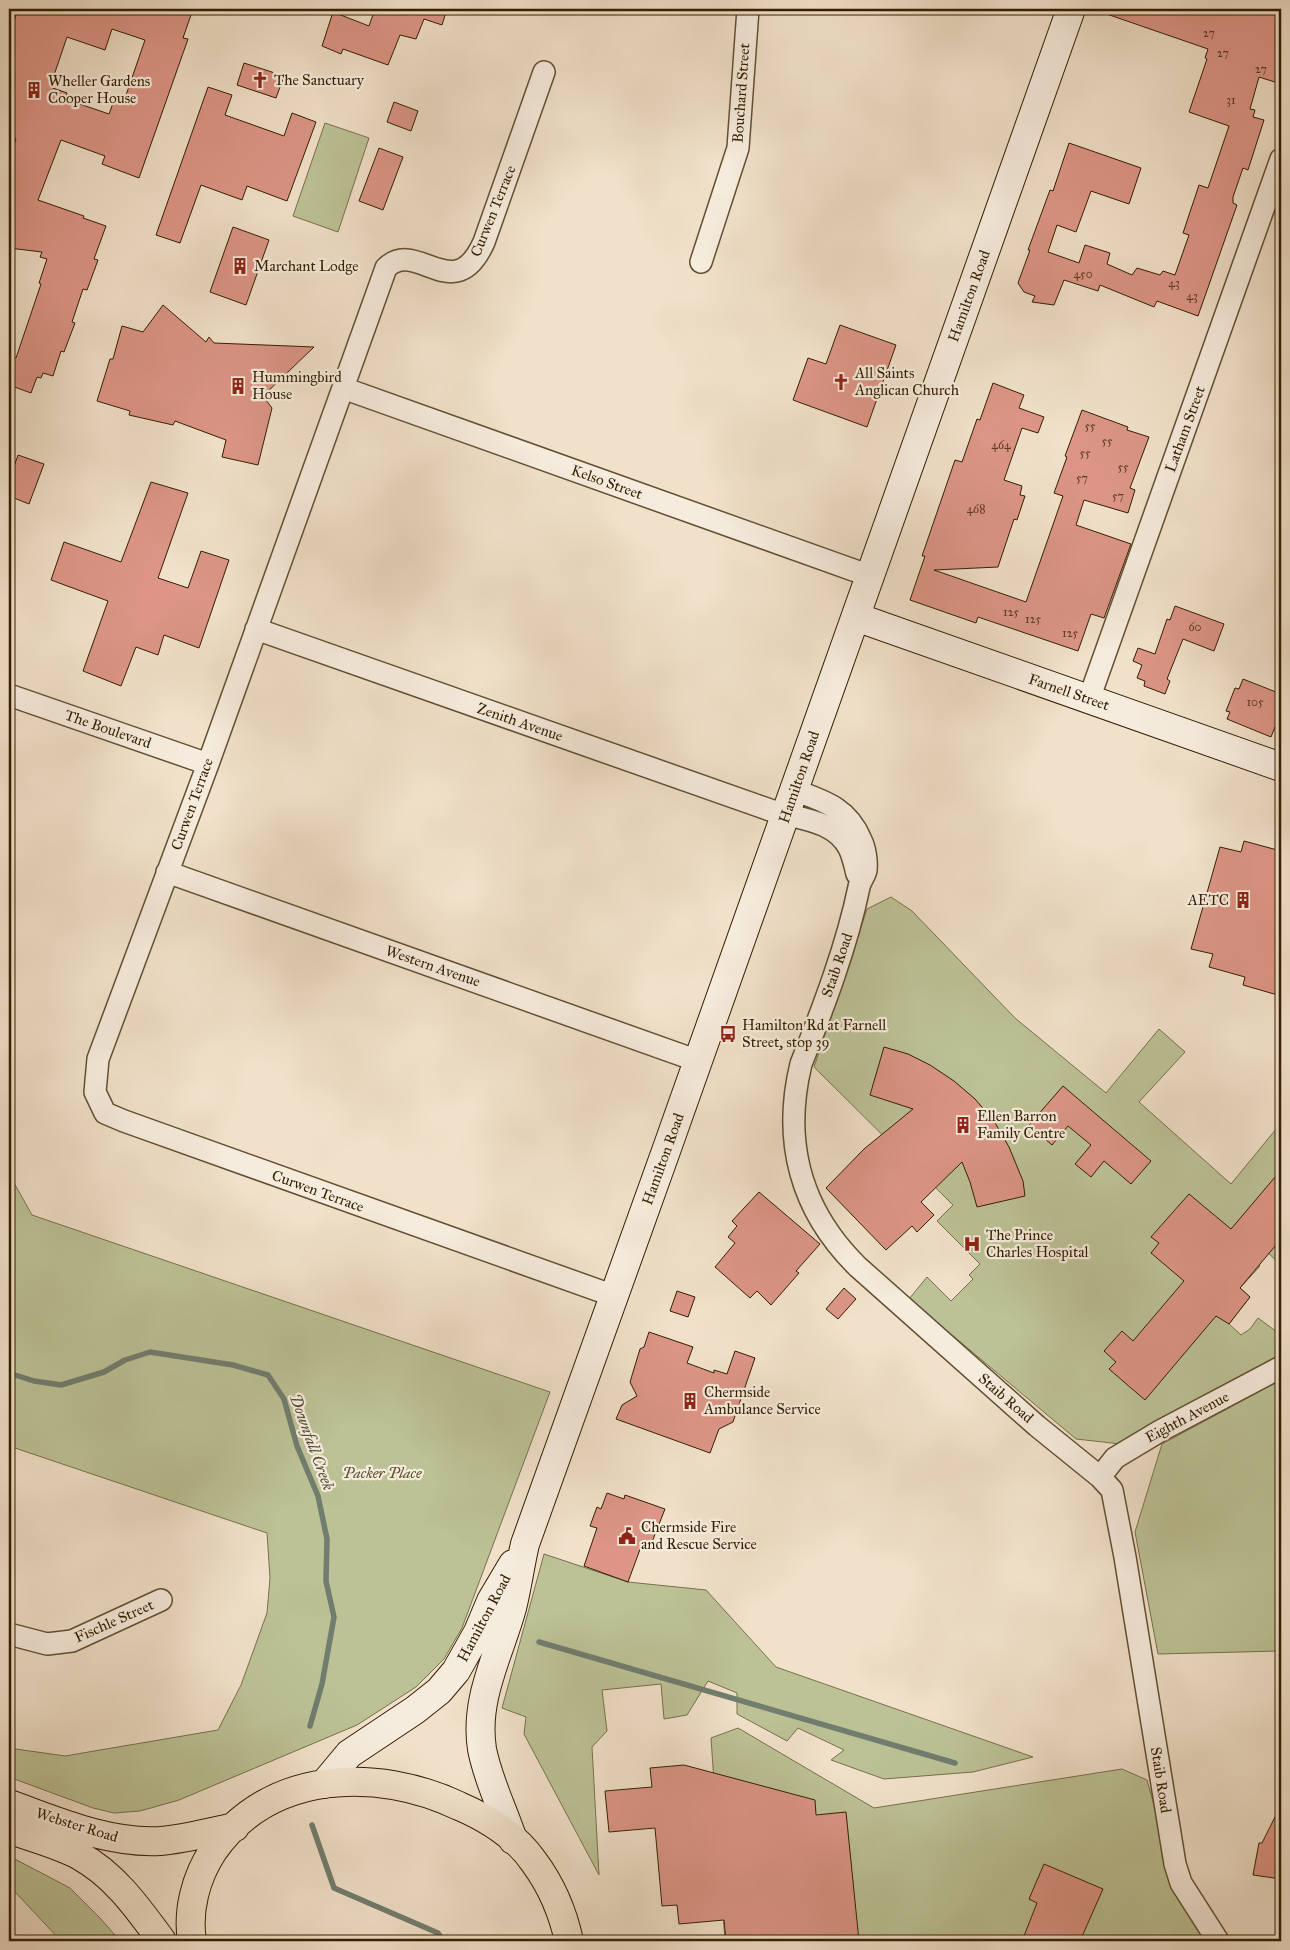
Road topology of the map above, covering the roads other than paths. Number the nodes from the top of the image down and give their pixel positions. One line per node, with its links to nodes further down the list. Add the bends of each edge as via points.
1 (748, 9): 5 (street, Bouchard Street, via 738,148)
2 (1071, 9): 7 (main road, Hamilton Road)
3 (544, 72): 6 (street, Curwen Terrace, via 484,242 474,261 449,271 404,258 392,262 382,276)
4 (1281, 159): 11 (street, Latham Street)
5 (701, 262)
6 (343, 388): 7 (street, Kelso Street); 9 (street, Curwen Terrace)
7 (870, 576): 8 (main road, Hamilton Road)
8 (856, 617): 11 (main road, Farnell Street); 14 (main road, Hamilton Road)
9 (256, 629): 12 (street, Curwen Terrace); 15 (street, Zenith Avenue)
10 (9, 695): 12 (street, The Boulevard)
11 (1089, 699): 13 (main road, Farnell Street)
12 (208, 764): 16 (street, Curwen Terrace)
13 (1281, 767)
14 (794, 790): 15 (main road, Hamilton Road); 17 (street, Staib Road, via 835,807 856,829 866,858 866,872)
15 (785, 816): 17 (street, Staib Road, via 823,825 841,837 849,848); 18 (main road, Hamilton Road)
16 (167, 872): 18 (street, Western Avenue); 19 (street, Curwen Terrace, via 98,1059 95,1092 105,1113)
17 (860, 884): 21 (street, Staib Road, via 854,912 801,1064 794,1101 797,1158 808,1196 837,1246 858,1267 1037,1426)
18 (698, 1061): 19 (main road, Hamilton Road)
19 (614, 1296): 22 (main road, Hamilton Road)
20 (1281, 1367): 21 (street, Eighth Avenue, via 1115,1458)
21 (1100, 1477): 34 (street, Staib Road, via 1112,1490 1125,1556 1175,1864 1181,1884)
22 (525, 1544): 25 (main road, Hamilton Road, via 456,1670 416,1710 349,1754); 29 (main road, Hamilton Road, via 512,1608 487,1680 480,1724 486,1767)
23 (161, 1600): 24 (street, Fischle Street, via 72,1642 46,1644)
24 (9, 1634)
25 (324, 1784): 27 (main road, via 273,1800); 29 (main road, via 361,1780 427,1792 472,1811)
26 (9, 1804): 27 (main road, Webster Road, via 93,1832 142,1841 177,1840)
27 (235, 1827): 32 (main road, via 217,1846 200,1875 191,1912)
28 (9, 1829): 31 (main road, Webster Road, via 60,1847 99,1868 131,1900)
29 (512, 1840): 30 (main road, via 534,1862 556,1900)
30 (566, 1931): 33 (main road)
31 (162, 1941)
32 (192, 1941)
33 (586, 1941)
34 (1218, 1941)

